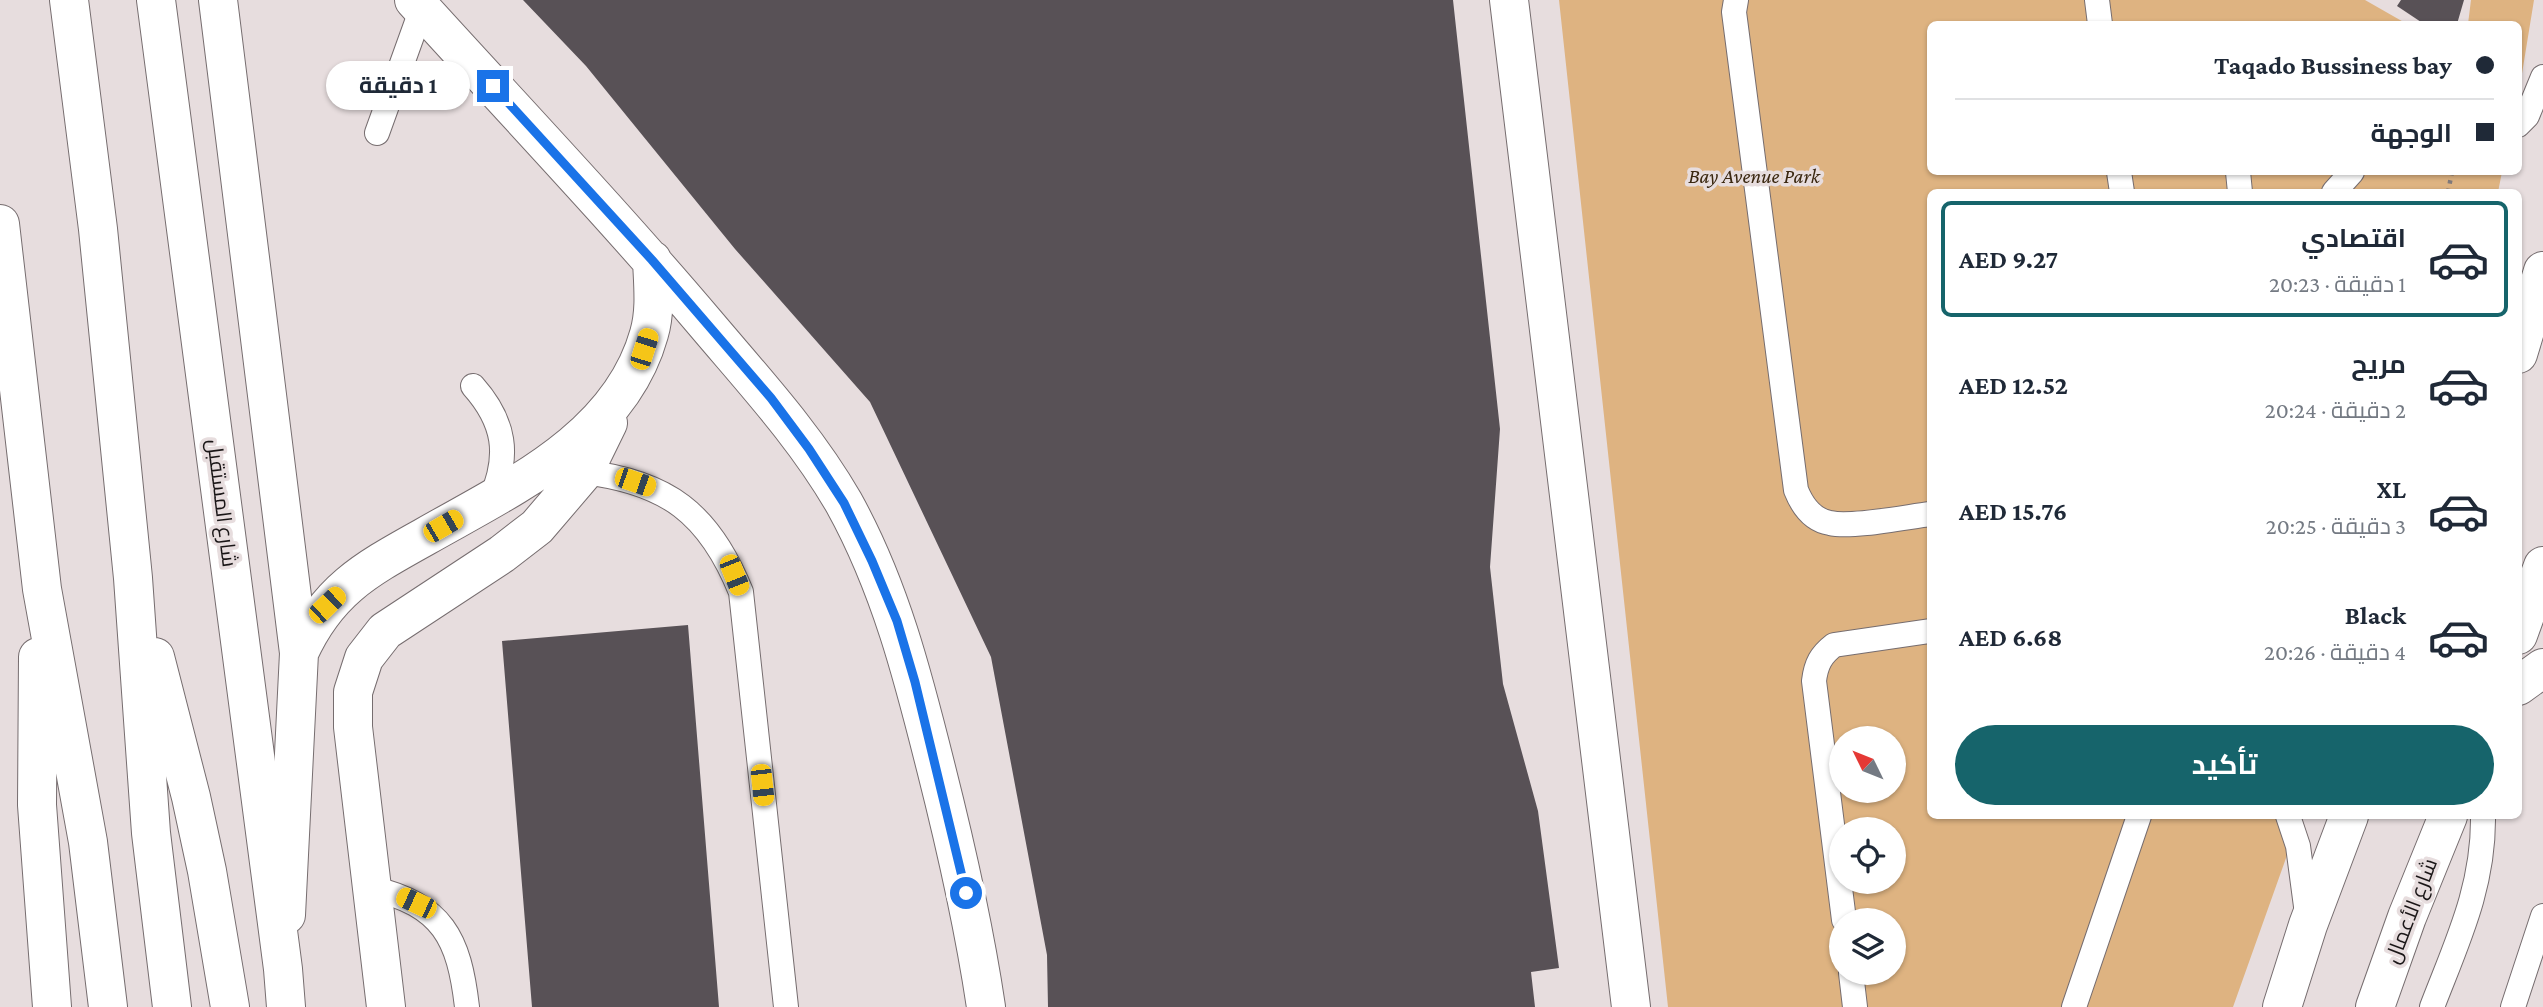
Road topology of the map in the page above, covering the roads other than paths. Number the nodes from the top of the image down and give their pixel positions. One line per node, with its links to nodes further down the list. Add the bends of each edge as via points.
1 (69, 0): 24 (street, via 98,229)
2 (156, 0): 40 (street, شارع المستقبل)
3 (218, 0): 28 (street)
4 (1509, 0): 51 (street)
5 (1736, 0): 22 (lane, via 1796,490 1802,505 1829,523)
6 (2097, 0): 8 (lane)
7 (418, 4): 11 (lane); 15 (street)
8 (2100, 21)
9 (2543, 77): 10 (lane)
10 (2522, 121)
11 (377, 133)
12 (2349, 175): 13 (lane)
13 (2337, 189)
14 (0, 224): 25 (street)
15 (652, 260): 19 (street, via 650,332 638,367); 50 (street, via 809,449 844,503 872,561 915,682 961,867)
16 (2543, 271): 17 (street)
17 (2522, 341)
18 (473, 386): 21 (lane, via 497,419 502,440 503,460)
19 (620, 397): 20 (street); 21 (street, via 551,462)
20 (584, 472): 36 (street, via 537,527 385,631 364,658 353,692 353,727); 49 (lane, via 652,487 682,506 708,530 728,559 741,592)
21 (491, 499): 28 (street, via 347,585 316,620)
22 (1927, 514)
23 (2543, 566): 26 (street)
24 (133, 578): 44 (street, via 151,833); 45 (street, via 191,797)
25 (41, 589): 42 (street, via 37,793); 43 (street, via 88,842)
26 (2522, 624)
27 (1927, 631): 37 (lane, via 1834,645 1815,667)
28 (299, 653): 40 (street)
29 (2543, 668): 30 (street)
30 (2522, 684)
31 (2138, 819): 53 (lane)
32 (2289, 819): 39 (lane, via 2304,876)
33 (2348, 819): 39 (street)
34 (2447, 819): 55 (street, شارع الأعمال)
35 (2483, 819): 56 (lane, via 2476,888)
36 (371, 888): 47 (street); 48 (lane, via 405,898 435,918 460,959)
37 (1842, 908)
38 (2543, 916): 57 (lane)
39 (2308, 925): 54 (street)
40 (283, 969): 46 (street, شارع المستقبل)
41 (1852, 985): 52 (lane)
42 (52, 1007)
43 (108, 1007)
44 (172, 1007)
45 (230, 1007)
46 (286, 1007)
47 (386, 1007)
48 (467, 1007)
49 (786, 1007)
50 (986, 1007)
51 (1631, 1007)
52 (1855, 1007)
53 (2074, 1007)
54 (2282, 1007)
55 (2375, 1007)
56 (2432, 1007)
57 (2513, 1007)

